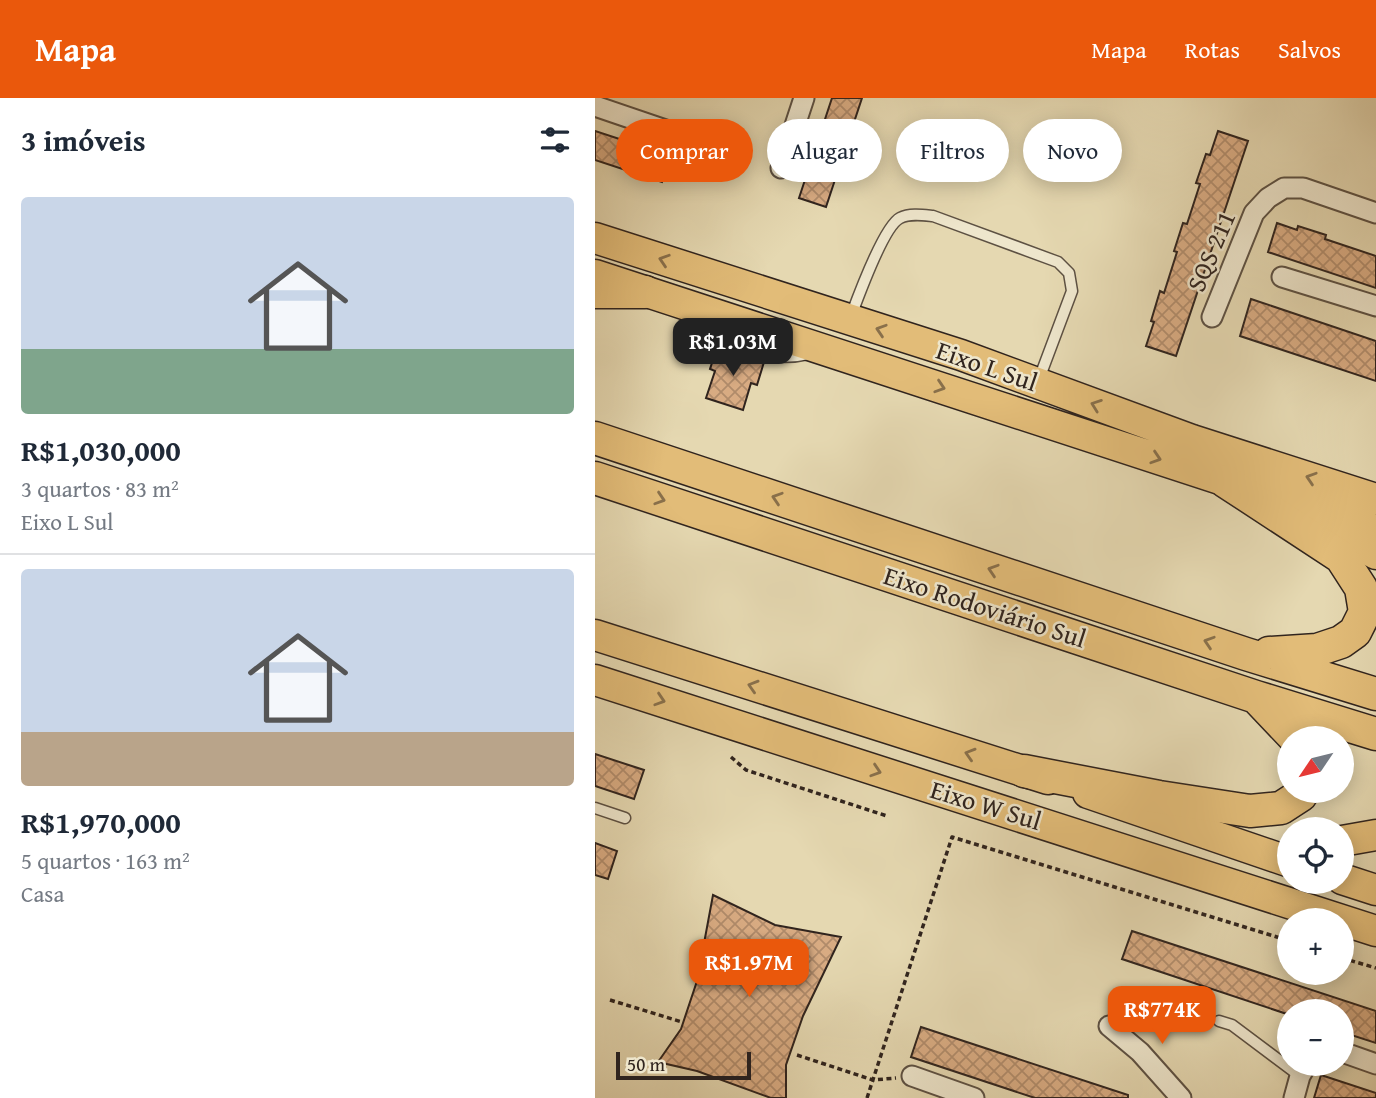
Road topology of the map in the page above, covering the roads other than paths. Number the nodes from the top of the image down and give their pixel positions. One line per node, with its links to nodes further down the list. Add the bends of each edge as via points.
1 (804, 98): 4 (street)
2 (595, 106): 3 (street)
3 (633, 119)
4 (797, 119)
5 (1376, 213): 12 (street, SQS 211, via 1303,188 1284,188 1268,198 1254,213)
6 (595, 238): 13 (main road, Eixo L Sul, one-way to 6)
7 (595, 275): 10 (main road, Eixo L Sul)
8 (1282, 277): 11 (street)
9 (595, 292): 10 (highway)
10 (645, 292): 17 (main road, Eixo L Sul, one-way to 17)
11 (1376, 306)
12 (1213, 317)
13 (849, 320): 14 (main road, Eixo L Sul, one-way to 13); 14 (lane, via 888,230 900,218 933,216 1058,262 1069,273 1072,291)
14 (1038, 383): 19 (main road, Eixo L Sul, one-way to 14, via 1192,440)
15 (595, 438): 23 (highway, Eixo Rodoviário Sul, one-way to 15)
16 (595, 478): 26 (highway, Eixo Rodoviário Sul, one-way to 26)
17 (1225, 481): 18 (main road, Eixo L Sul); 23 (highway, via 1341,557 1361,588 1365,612 1355,632 1341,642 1317,650)
18 (1284, 499): 20 (main road, Eixo L Sul); 21 (main road)
19 (1376, 499)
20 (1376, 530)
21 (1376, 554)
22 (595, 635): 29 (main road, Eixo W Sul, one-way to 22)
23 (1247, 654): 25 (highway, Eixo Rodoviário Sul)
24 (595, 680): 40 (main road, Eixo W Sul, one-way to 40)
25 (1372, 692)
26 (1256, 696): 27 (highway); 28 (highway, Eixo Rodoviário Sul)
27 (1284, 726)
28 (1365, 730)
29 (1024, 771): 30 (highway, via 1250,811); 33 (main road, Eixo W Sul)
30 (1289, 803)
31 (595, 808): 32 (lane)
32 (625, 818)
33 (1188, 828): 35 (main road); 37 (main road, Eixo W Sul)
34 (1376, 835): 36 (main road)
35 (1277, 838)
36 (1354, 839)
37 (1277, 858)
38 (1354, 883): 39 (main road)
39 (1376, 890)
40 (1376, 931)
41 (1219, 1021): 43 (lane)
42 (1109, 1026): 49 (street, via 1140,1052)
43 (1277, 1054)
44 (1354, 1056): 45 (street)
45 (1376, 1063)
46 (912, 1076): 48 (street)
47 (1301, 1076): 50 (street)
48 (974, 1098)
49 (1181, 1098)
50 (1294, 1098)

